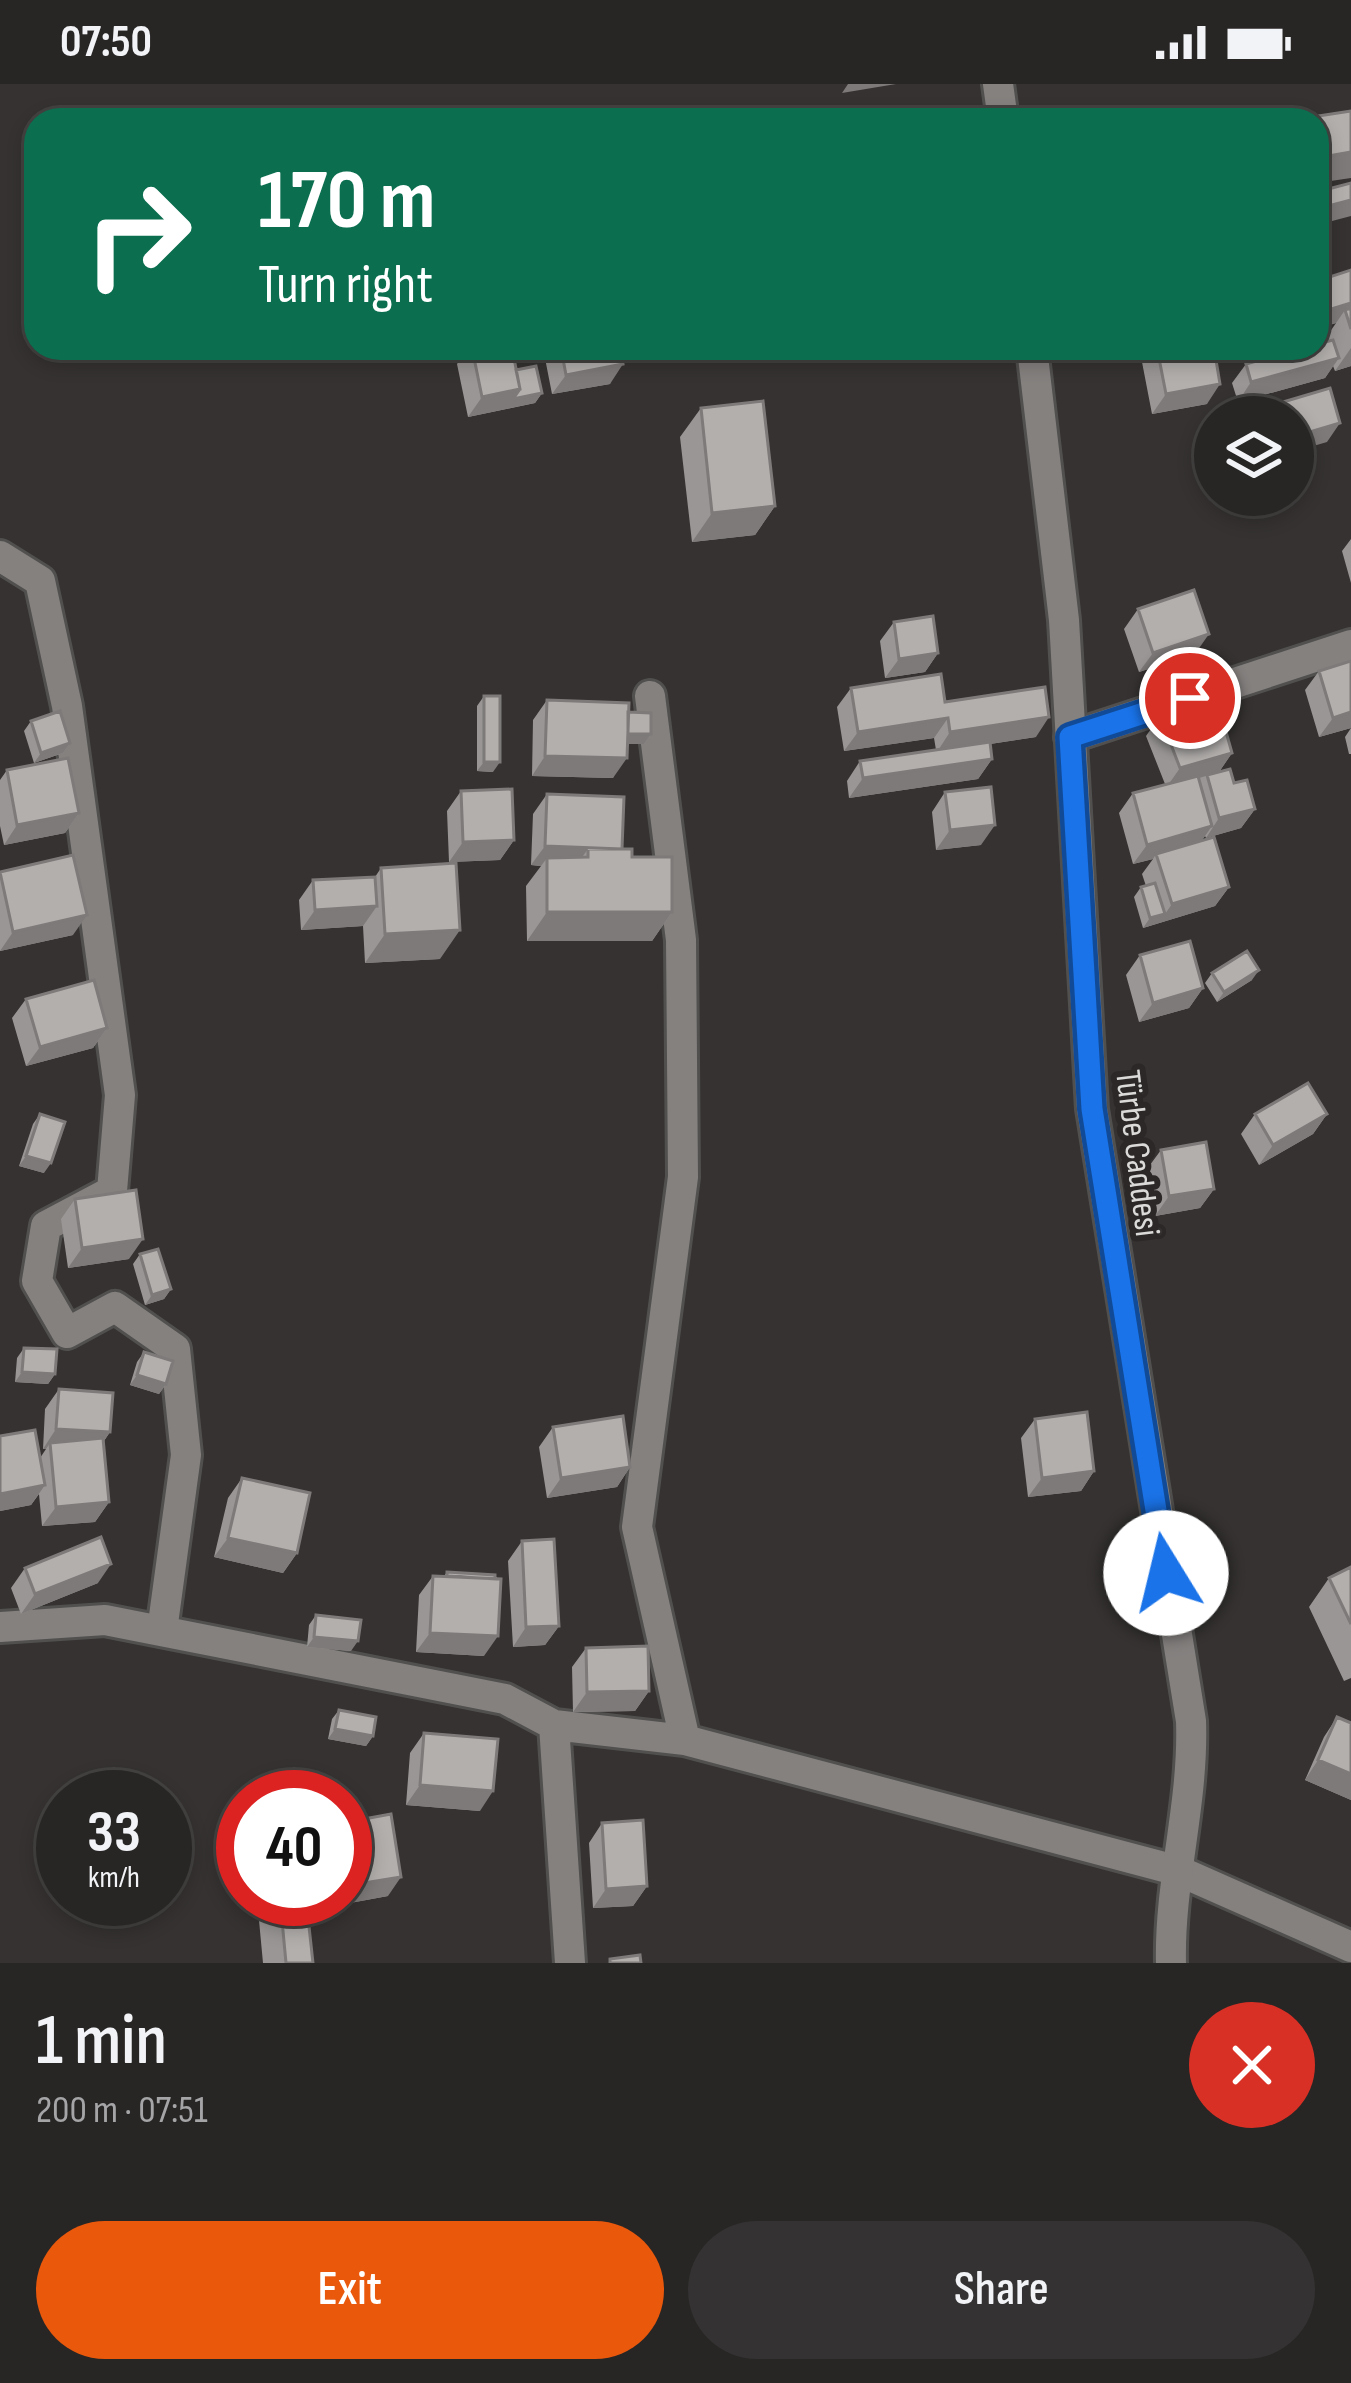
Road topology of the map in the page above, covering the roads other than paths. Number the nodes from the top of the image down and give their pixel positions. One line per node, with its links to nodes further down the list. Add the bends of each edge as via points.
1 (1033, 360): 5 (street, Türbe Caddesi)
2 (0, 556): 7 (street, via 40,581 67,706 120,1095 112,1191 46,1226 38,1281 67,1333 115,1306 175,1348 185,1455)
3 (1351, 645): 5 (street)
4 (650, 696): 9 (street, via 681,940 683,1177 637,1527)
5 (1070, 737): 10 (street, Türbe Caddesi, via 1092,1109 1191,1721)
6 (0, 1627): 7 (street, via 105,1620)
7 (162, 1630): 8 (street, via 505,1700)
8 (554, 1725): 9 (street); 12 (street)
9 (686, 1740): 10 (street)
10 (1178, 1871): 11 (street); 13 (street, Türbe Caddesi)
11 (1351, 1947)
12 (570, 1963)
13 (1171, 1963)

